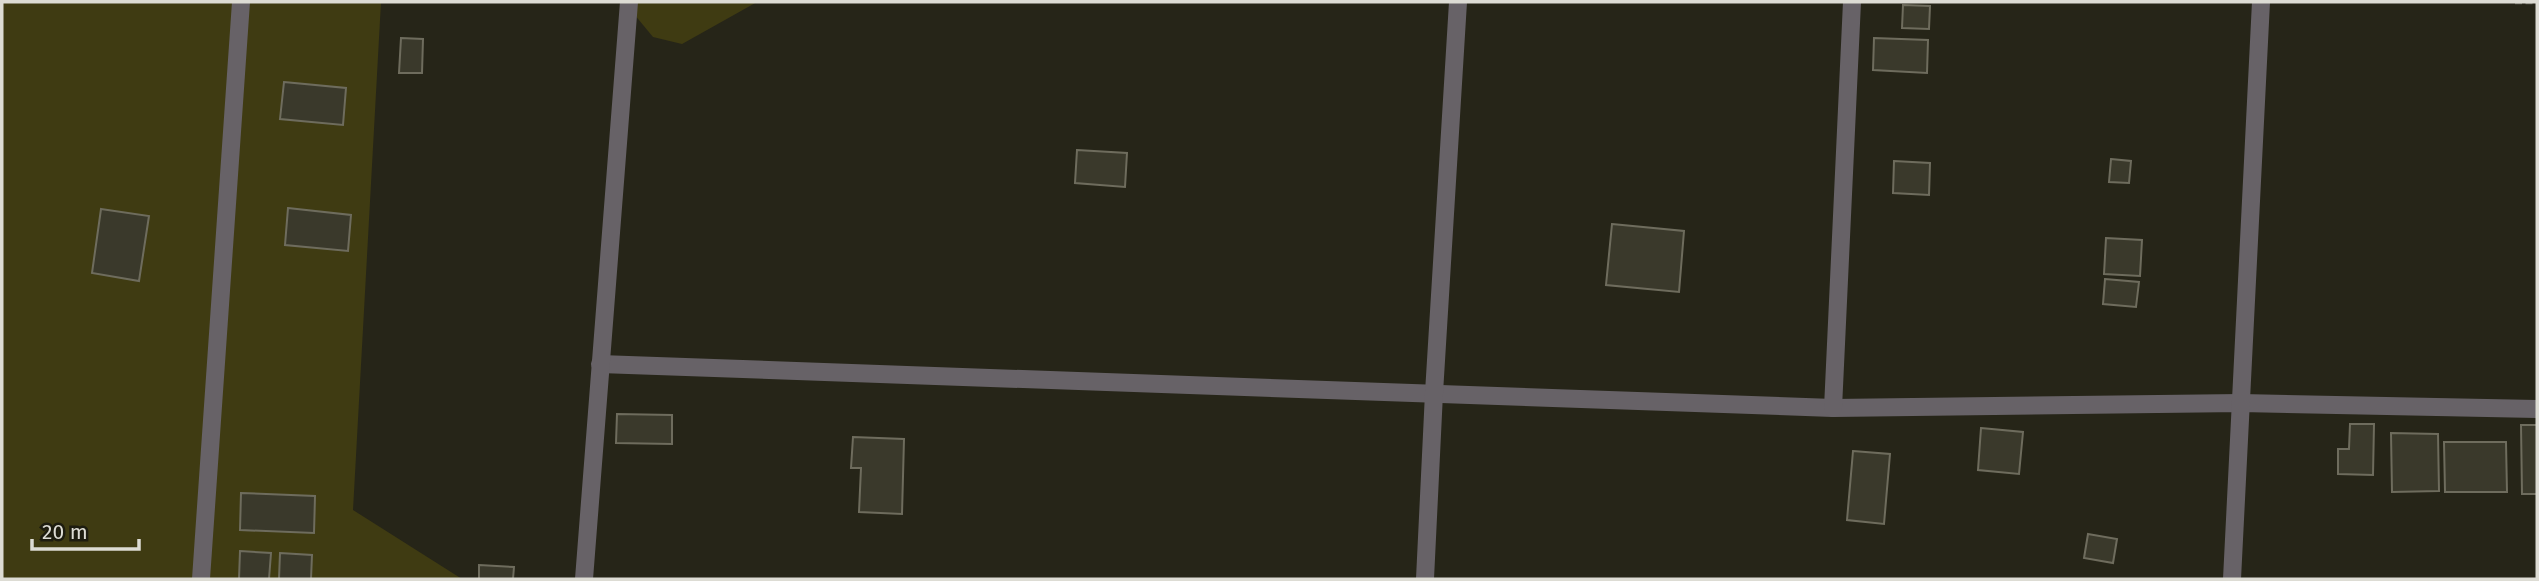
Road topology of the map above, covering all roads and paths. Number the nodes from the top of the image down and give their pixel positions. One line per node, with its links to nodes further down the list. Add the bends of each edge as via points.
1 (241, 2): 13 (street)
2 (629, 2): 8 (street)
3 (1458, 2): 9 (street)
4 (1852, 2): 11 (street)
5 (2261, 2): 10 (street)
6 (2515, 2): 7 (path)
7 (2537, 2)
8 (600, 364): 9 (street); 14 (street)
9 (1434, 393): 11 (street); 15 (street)
10 (2241, 403): 11 (street); 12 (street); 16 (street)
11 (1833, 408)
12 (2537, 409)
13 (201, 579)
14 (584, 579)
15 (1425, 579)
16 (2232, 579)

